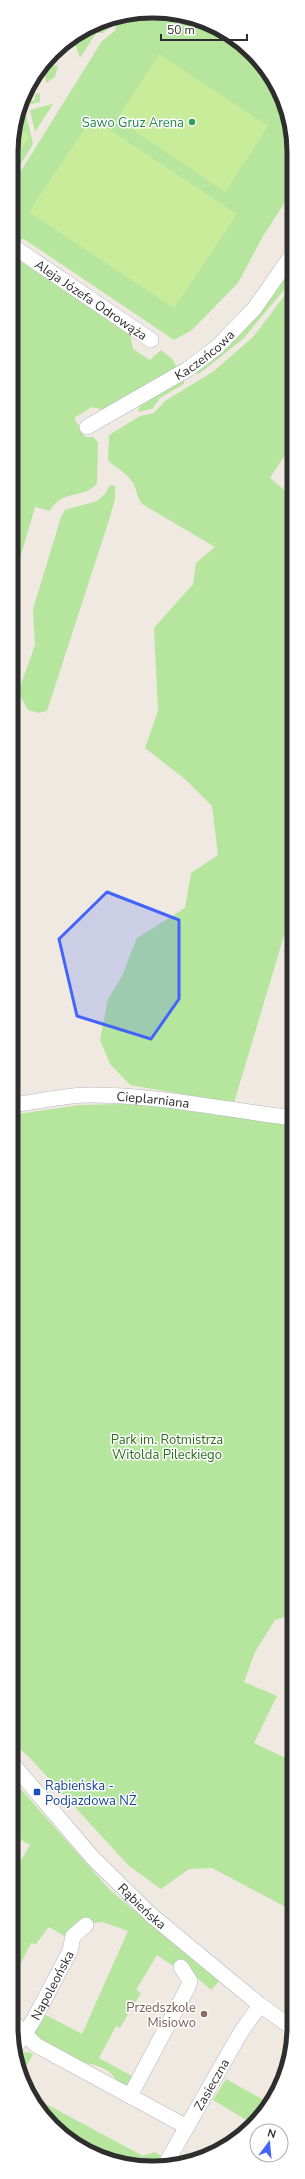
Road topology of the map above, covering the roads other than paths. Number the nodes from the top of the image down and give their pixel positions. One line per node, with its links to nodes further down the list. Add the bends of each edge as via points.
1 (18, 250): 3 (street, Aleja Józefa Odrowąża)
2 (287, 267): 4 (street, Kaczeńcowa, via 250,314 217,347 188,369)
3 (151, 340)
4 (87, 427)
5 (18, 1104): 6 (street, Cieplarniana, via 72,1096 134,1096)
6 (287, 1117)
7 (18, 1770): 10 (street, Rąbieńska, via 121,1887 156,1920)
8 (86, 1925): 13 (street, Napoleońska, via 73,1936 70,1951)
9 (181, 1967): 15 (street, via 190,1981 188,1987)
10 (260, 2005): 11 (street, Rąbieńska); 16 (street, Zasieczna, via 241,2032)
11 (287, 2024)
12 (18, 2028): 13 (street)
13 (24, 2034): 14 (street, Napoleońska); 15 (street, via 36,2045)
14 (19, 2042)
15 (130, 2096): 16 (street)
16 (187, 2128): 17 (street, Zasieczna)
17 (168, 2160)

